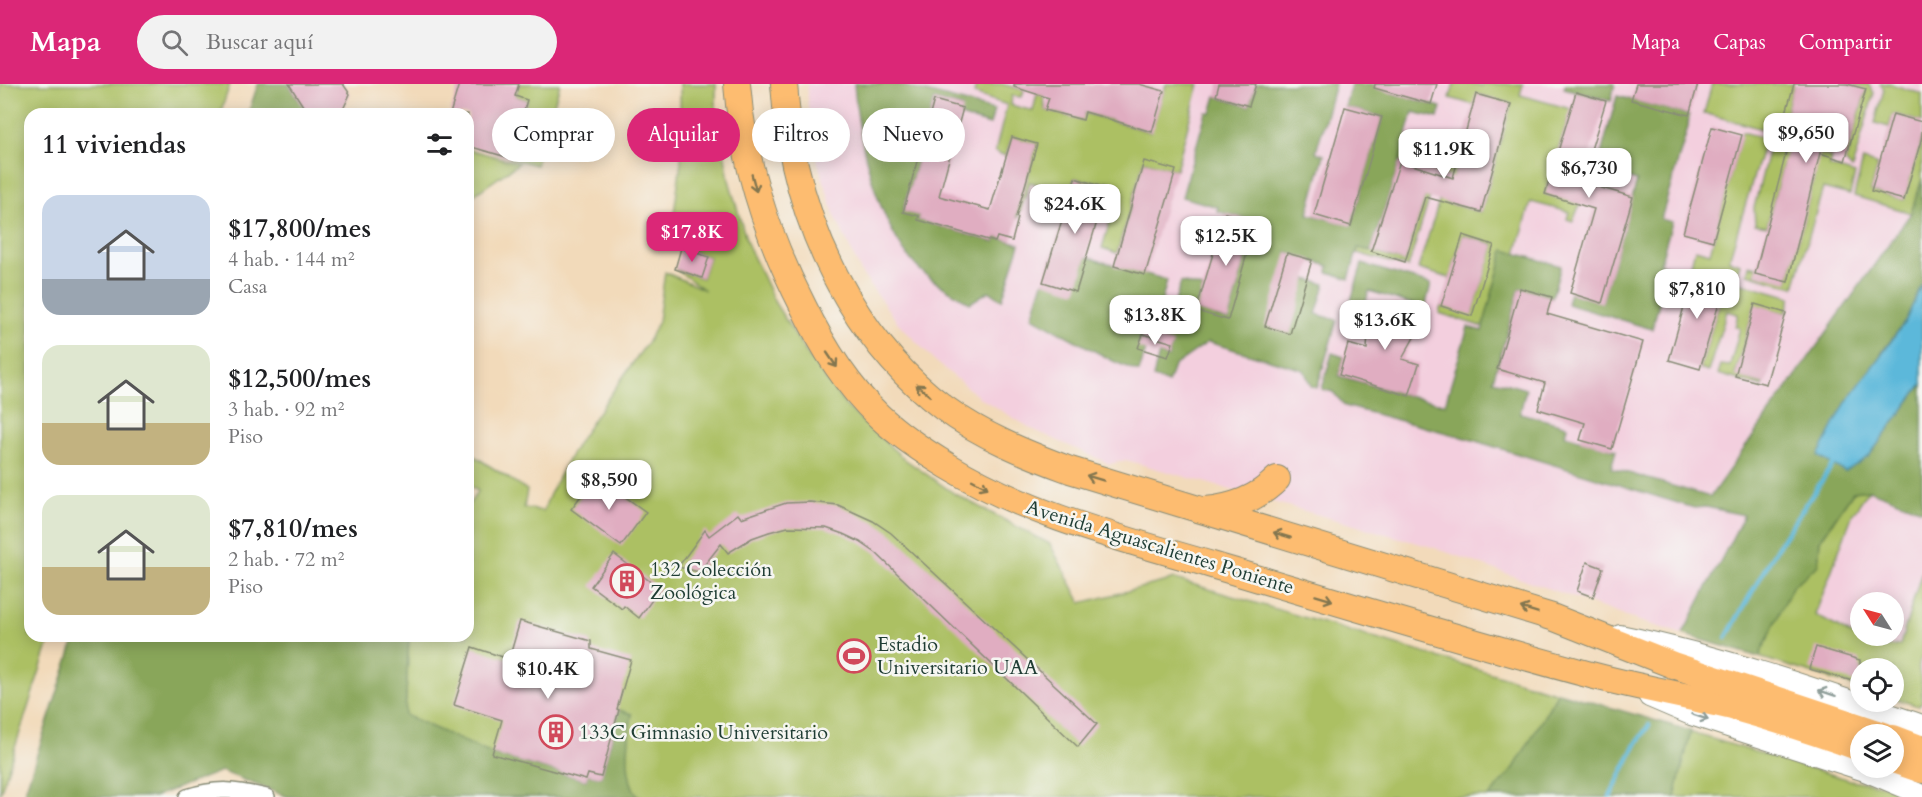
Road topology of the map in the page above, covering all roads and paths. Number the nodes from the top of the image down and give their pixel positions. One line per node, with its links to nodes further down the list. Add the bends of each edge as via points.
1 (737, 84): 6 (main road, Avenida Aguascalientes Poniente, one-way to 6, via 743,136 761,209 815,333 862,399 922,451 990,490 1077,525)
2 (784, 84): 4 (main road, one-way to 2, via 1070,470 1016,448 945,408 910,379 865,325 827,256 803,195)
3 (1277, 479): 4 (main road, via 1257,495 1231,507)
4 (1200, 510): 5 (main road, one-way to 4)
5 (1584, 628): 7 (main road, via 1673,665); 8 (street, one-way to 5, via 1723,661)
6 (1607, 679): 10 (main road, Avenida Aguascalientes Poniente, via 1742,710); 14 (street, Avenida Aguascalientes Poniente, one-way to 14, via 1691,714 1865,771)
7 (1851, 724)
8 (1922, 725)
9 (1904, 742): 11 (main road)
10 (1850, 744)
11 (1922, 749)
12 (1904, 764): 13 (main road)
13 (1922, 770)
14 (1922, 795)
15 (188, 797): 16 (street, via 206,791 236,790)
16 (267, 797)

